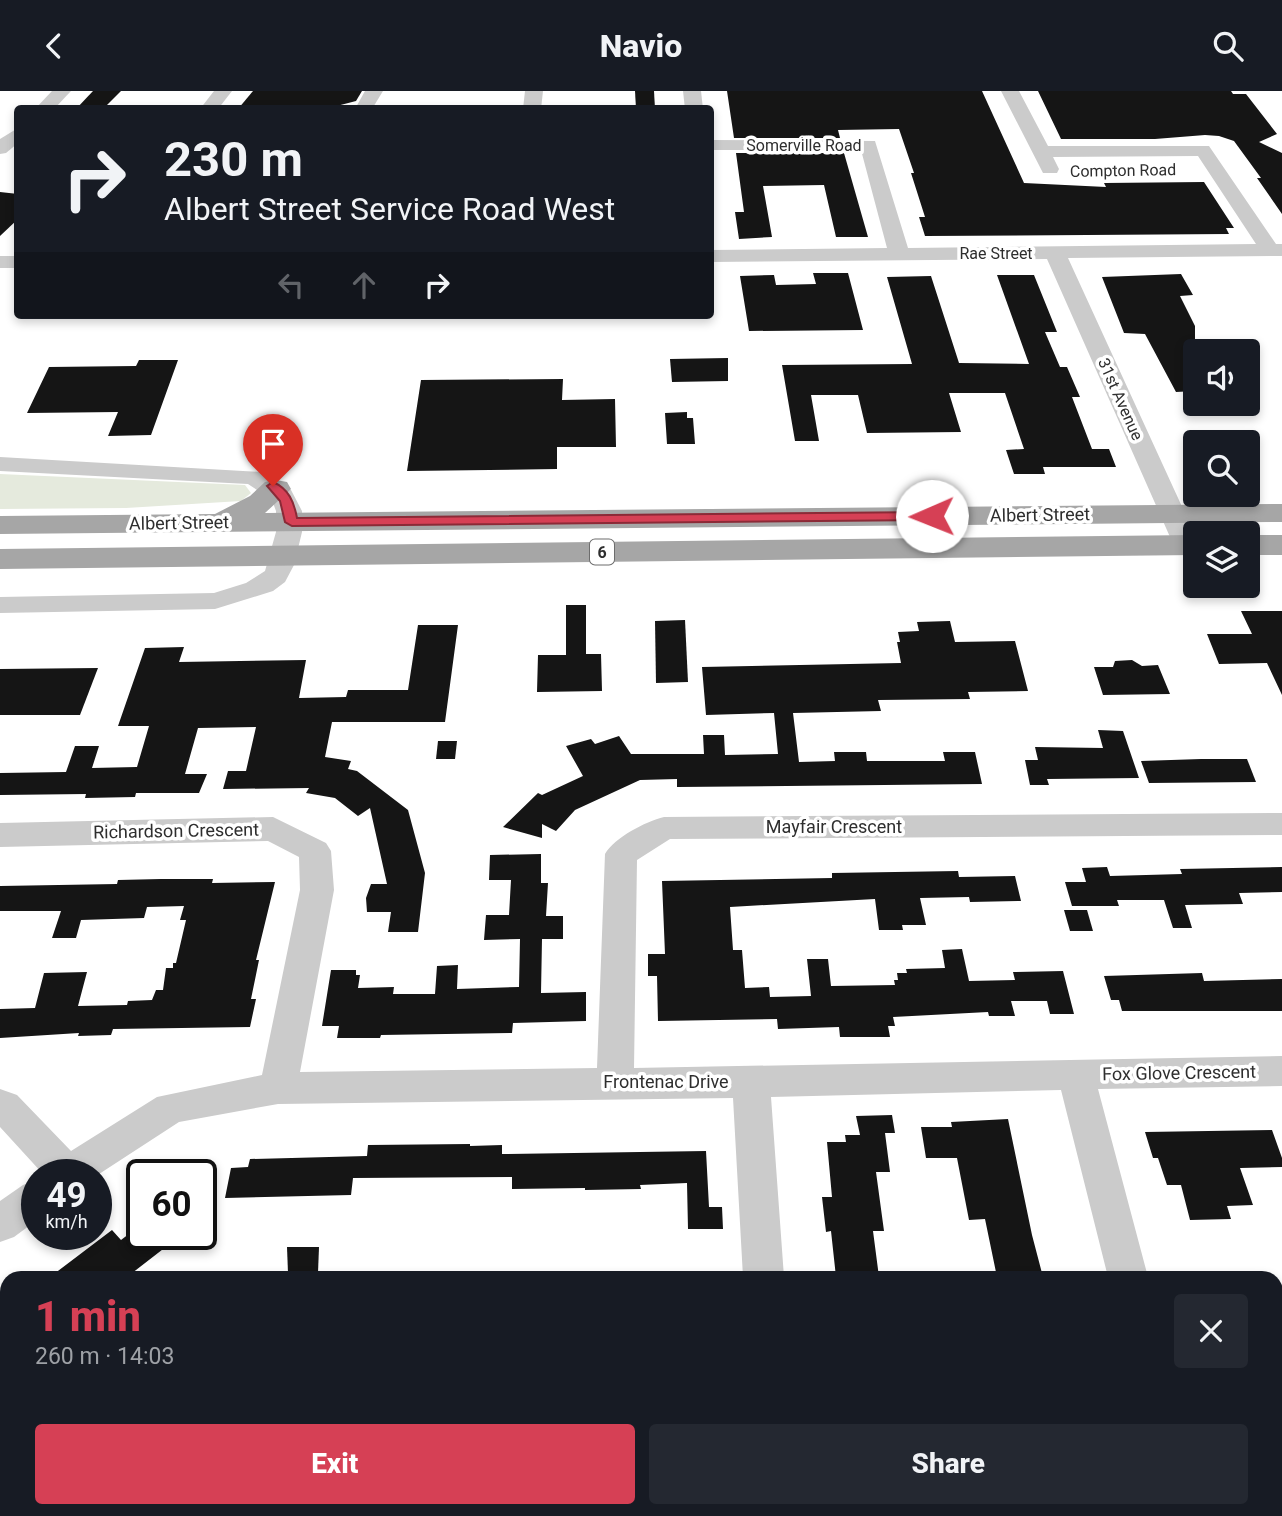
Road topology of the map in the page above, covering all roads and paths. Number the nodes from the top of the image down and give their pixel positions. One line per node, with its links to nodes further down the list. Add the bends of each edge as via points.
1 (62, 91): 4 (street)
2 (223, 91): 5 (street)
3 (1010, 91): 9 (street, Compton Road)
4 (47, 105)
5 (211, 105)
6 (14, 137): 8 (street)
7 (714, 145): 14 (street, Somerville Road, via 869,145)
8 (0, 149)
9 (1041, 152): 11 (street, Compton Road, via 1203,151); 12 (street, Compton Road, via 1051,170)
10 (1188, 169): 11 (street, Compton Road)
11 (1216, 169): 13 (street, Compton Road)
12 (1133, 170)
13 (1276, 250): 15 (street, Rae Street)
14 (899, 253): 15 (street, Rae Street); 16 (street, Rae Street)
15 (1055, 253): 19 (street, 31st Avenue)
16 (714, 256)
17 (0, 464): 18 (street, via 253,477)
18 (276, 489): 21 (street, via 287,500); 22 (main road, via 261,503)
19 (1172, 513): 20 (main road, Albert Street / 6); 21 (main road, Albert Street / 6); 24 (street, 31st Avenue)
20 (1282, 513)
21 (292, 522): 22 (main road, Albert Street / 6); 28 (street)
22 (222, 523): 23 (main road, Albert Street / 6)
23 (0, 525)
24 (1183, 532)
25 (1183, 545): 28 (main road, Albert Street / 6)
26 (1260, 545): 27 (main road)
27 (1282, 545)
28 (284, 555): 29 (main road, Albert Street / 6); 30 (street, via 275,576 247,592 215,601)
29 (0, 559)
30 (0, 605)
31 (1282, 824): 35 (street, Mayfair Crescent, via 664,828 621,854)
32 (0, 835): 37 (street, Richardson Crescent, via 273,829 315,851 317,890)
33 (1282, 1071): 34 (street, Fox Glove Crescent)
34 (1076, 1074): 36 (street, Frontenac Drive); 44 (street)
35 (615, 1082): 36 (street, Frontenac Drive); 37 (street, Frontenac Drive)
36 (751, 1082): 43 (street)
37 (278, 1089): 40 (street, Frontenac Drive, via 170,1108)
38 (0, 1105): 39 (street)
39 (54, 1159)
40 (91, 1159)
41 (21, 1209): 42 (street)
42 (0, 1224)
43 (764, 1271)
44 (1126, 1271)

